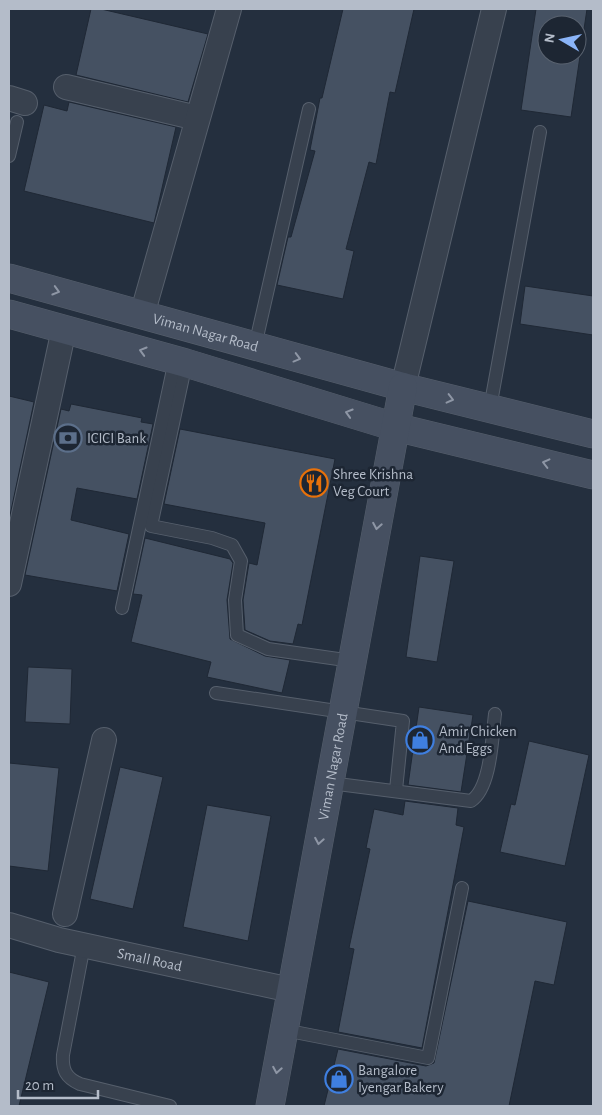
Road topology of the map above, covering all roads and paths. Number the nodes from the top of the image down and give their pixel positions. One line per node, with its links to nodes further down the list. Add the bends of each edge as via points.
1 (229, 9): 6 (street)
2 (494, 9): 15 (street)
3 (66, 87): 6 (street)
4 (17, 108): 8 (lane)
5 (309, 109): 13 (lane)
6 (197, 118): 11 (street)
7 (540, 132): 16 (lane)
8 (9, 156)
9 (9, 278): 11 (street, Viman Nagar Road, one-way to 11)
10 (9, 314): 12 (street)
11 (142, 315): 13 (street, Viman Nagar Road)
12 (64, 329): 14 (street, one-way to 12); 20 (street)
13 (255, 346): 15 (street, Viman Nagar Road, one-way to 15)
14 (180, 361): 17 (street, one-way to 14); 21 (lane); 22 (lane, via 151,526 232,545 241,560 235,600 237,634 268,649)
15 (403, 387): 16 (street, Viman Nagar Road, one-way to 16); 17 (street, Viman Nagar Road)
16 (490, 408): 18 (street, Viman Nagar Road)
17 (395, 427): 19 (street, one-way to 17); 22 (street, Viman Nagar Road, one-way to 22)
18 (593, 434)
19 (593, 475)
20 (9, 584)
21 (122, 608)
22 (352, 661): 24 (street, Viman Nagar Road)
23 (216, 692): 24 (lane)
24 (342, 713): 27 (street, Viman Nagar Road); 28 (lane, via 403,721)
25 (495, 714): 28 (lane, via 485,780 479,796 471,801)
26 (104, 740): 31 (street)
27 (330, 783): 28 (lane); 33 (street, Viman Nagar Road, one-way to 33)
28 (396, 790)
29 (462, 888): 34 (lane, via 428,1058)
30 (9, 925): 31 (street, Small Road)
31 (62, 927): 32 (street, Small Road)
32 (84, 945): 33 (street, Small Road); 36 (lane, via 63,1055 66,1075 80,1084)
33 (291, 990): 34 (street, Viman Nagar Road)
34 (284, 1030): 35 (street, Viman Nagar Road, one-way to 35)
35 (273, 1105)
36 (170, 1106)

